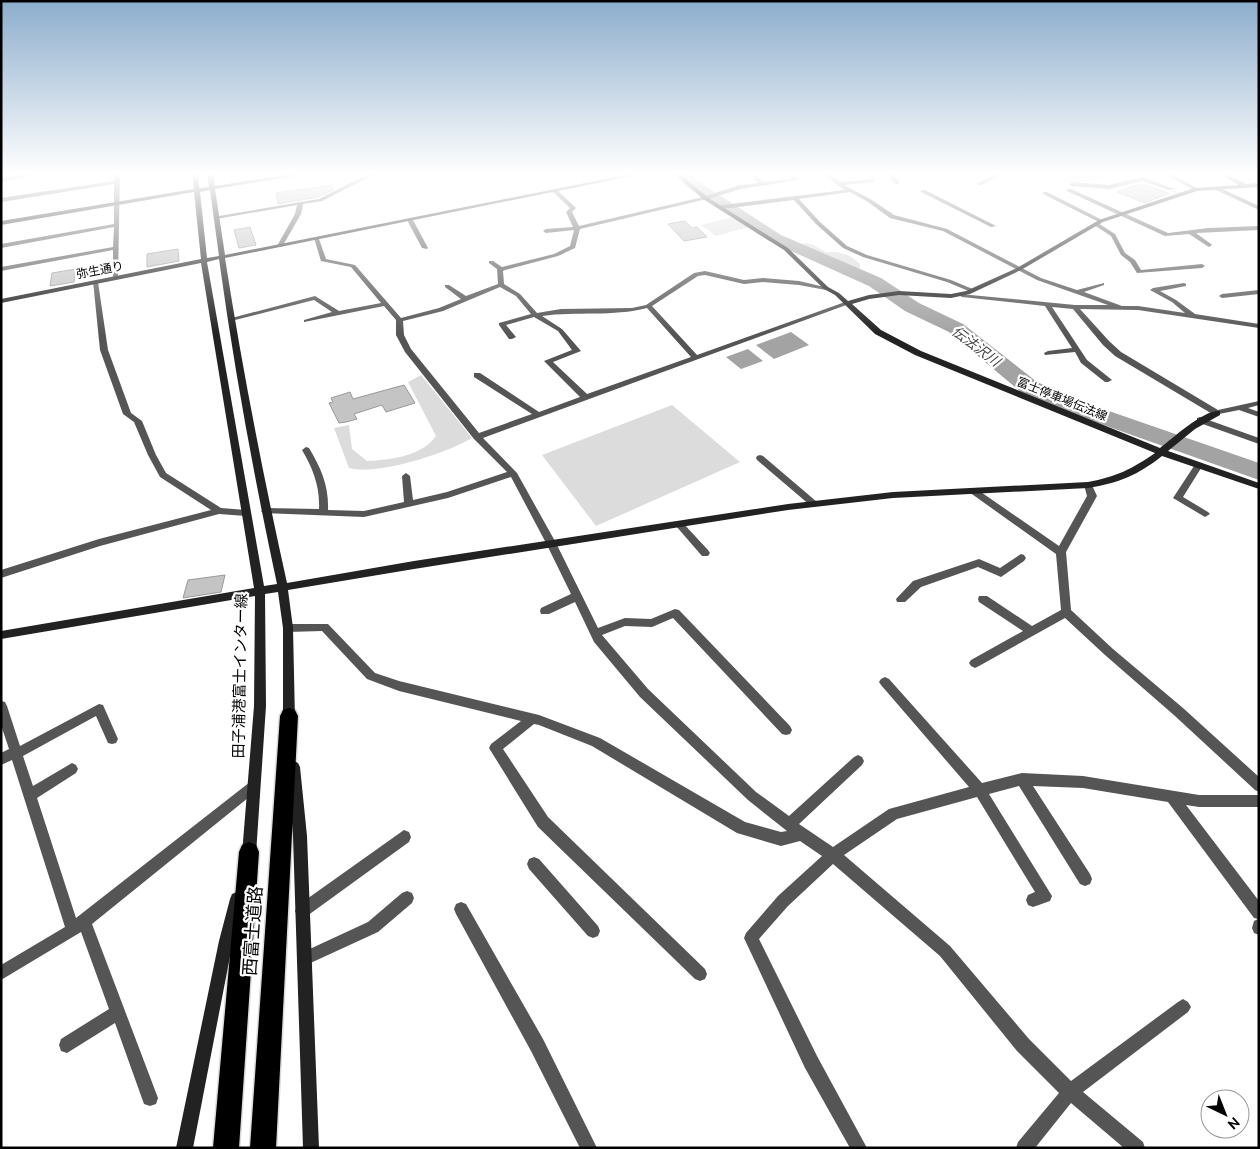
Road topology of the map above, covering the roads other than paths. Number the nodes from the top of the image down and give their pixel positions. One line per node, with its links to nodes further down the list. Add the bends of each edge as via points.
1 (107, 227): 21 (street)
2 (116, 227): 23 (street)
3 (201, 227): 26 (main road, 田子浦港富士インター線)
4 (217, 227): 25 (main road)
5 (291, 227): 22 (street)
6 (377, 227): 19 (main road, 弥生通り)
7 (414, 227): 24 (street)
8 (583, 227): 15 (street)
9 (754, 227): 40 (main road, 富士停車場伝法線, via 786,249)
10 (822, 227): 41 (street, via 845,247 865,256 949,281)
11 (937, 227): 32 (street)
12 (1093, 227): 32 (main road)
13 (1103, 227): 29 (street, via 1139,272)
14 (1149, 227): 18 (street, via 1167,235)
15 (577, 228): 17 (street); 30 (street, via 575,243 568,250)
16 (1259, 228): 18 (street)
17 (546, 231)
18 (1190, 232): 20 (street)
19 (316, 239): 22 (main road, 弥生通り); 49 (street, via 323,260 353,266)
20 (1208, 245)
21 (1, 246)
22 (280, 246): 25 (main road, 弥生通り)
23 (116, 248): 31 (street); 34 (street)
24 (425, 248)
25 (221, 258): 26 (main road, 弥生通り); 57 (main road)
26 (204, 261): 34 (main road, 弥生通り); 90 (main road, 田子浦港富士インター線)
27 (491, 262): 30 (street)
28 (1202, 266): 29 (street)
29 (1185, 267): 33 (street)
30 (502, 268): 37 (street)
31 (1, 269)
32 (1019, 269): 41 (main road); 42 (street)
33 (1196, 275)
34 (116, 278): 35 (main road, 弥生通り)
35 (95, 282): 47 (main road, 弥生通り); 87 (street, via 104,350 127,414 138,421 163,475)
36 (1102, 284): 42 (street)
37 (501, 285): 46 (street); 55 (street, via 518,295)
38 (1184, 285): 56 (street, via 1153,290)
39 (447, 286): 46 (street)
40 (826, 288): 48 (main road, 富士停車場伝法線); 51 (street, via 763,280 744,282 705,273 696,274)
41 (973, 292): 44 (main road)
42 (1078, 292): 53 (street)
43 (1259, 292): 45 (street)
44 (962, 295): 48 (main road, via 899,293); 50 (street)
45 (1222, 296)
46 (466, 299): 58 (street, via 441,310)
47 (1, 301)
48 (848, 303): 64 (street); 77 (main road, 富士停車場伝法線, via 878,332 918,353)
49 (385, 304): 54 (street); 58 (street)
50 (1048, 305): 52 (street); 62 (street)
51 (648, 306): 55 (street, via 632,310); 64 (street)
52 (1075, 307): 53 (street); 70 (street, via 1118,354)
53 (1122, 308): 56 (street)
54 (338, 313): 57 (street, via 315,298); 59 (street)
55 (535, 315): 61 (street, via 501,324); 67 (street, via 560,330 577,352 548,361)
56 (1193, 316): 60 (street)
57 (231, 319): 88 (main road)
58 (399, 320): 74 (street, via 400,335 408,350)
59 (306, 321)
60 (1259, 326)
61 (512, 337)
62 (1077, 350): 63 (street); 66 (street, via 1084,361)
63 (1048, 353)
64 (696, 358): 67 (street)
65 (477, 375): 71 (street)
66 (1108, 380)
67 (586, 398): 71 (street)
68 (1259, 403): 69 (street)
69 (1238, 407): 70 (street); 72 (street)
70 (1218, 413): 73 (main road)
71 (538, 415): 74 (street)
72 (1259, 415)
73 (1200, 420): 75 (street); 77 (main road)
74 (477, 437): 80 (street)
75 (1259, 442)
76 (306, 450): 89 (street, via 324,485)
77 (1163, 450): 79 (main road, 富士停車場伝法線); 82 (main road, via 1122,477)
78 (760, 458): 86 (street)
79 (1199, 465): 83 (main road, 富士停車場伝法線); 91 (street, via 1178,498)
80 (513, 473): 85 (street, via 448,495); 93 (street)
81 (406, 476): 85 (street)
82 (1088, 485): 84 (main road); 94 (street, via 1092,496)
83 (1259, 486)
84 (972, 490): 86 (main road); 94 (street)
85 (409, 503): 89 (street, via 364,514)
86 (814, 504): 92 (main road)
87 (219, 511): 90 (street); 97 (street, via 99,543)
88 (266, 511): 89 (street); 98 (main road)
89 (323, 512)
90 (246, 513): 99 (main road, 田子浦港富士インター線)
91 (1205, 514)
92 (679, 524): 93 (main road); 95 (street)
93 (551, 543): 98 (main road); 100 (street)
94 (1061, 552): 104 (street)
95 (705, 553)
96 (1021, 558): 101 (street, via 1001,574 979,563 918,584)
97 (1, 574)
98 (283, 588): 99 (main road); 105 (main road)
99 (260, 593): 108 (main road); 121 (main road, 田子浦港富士インター線, via 260,706)
100 (577, 596): 103 (street); 107 (street)
101 (901, 599)
102 (983, 599): 106 (street)
103 (545, 611)
104 (1066, 612): 106 (street); 122 (street)
105 (288, 628): 112 (main road); 113 (street, via 324,627 371,676)
106 (1032, 631): 109 (street)
107 (596, 633): 114 (street, via 625,622 652,623 675,613); 127 (street, via 644,693 752,796)
108 (1, 636)
109 (975, 663)
110 (885, 682): 123 (street)
111 (1, 706): 116 (street)
112 (289, 716): 137 (main road, via 300,836); 151 (highway, 西富士道路)
113 (532, 719): 128 (street, via 596,742 742,828 781,839); 143 (street, via 495,748 543,822)
114 (786, 730)
115 (112, 739): 116 (street, via 99,709)
116 (18, 752): 117 (street); 124 (street)
117 (1, 759)
118 (858, 761): 127 (street)
119 (72, 769): 124 (street)
120 (1022, 779): 123 (street); 125 (street, via 1083,782); 133 (street)
121 (254, 786): 130 (main road, 田子浦港富士インター線); 139 (street)
122 (1259, 786)
123 (980, 790): 131 (street, via 894,813); 135 (street, via 1045,896)
124 (31, 794): 139 (street)
125 (1173, 798): 126 (street); 138 (street)
126 (1259, 801)
127 (789, 825): 128 (street)
128 (801, 834): 131 (street)
129 (404, 837): 137 (street)
130 (249, 852): 149 (main road, 田子浦港富士インター線, via 226,941); 150 (highway, 西富士道路)
131 (833, 855): 147 (street, via 945,951 1023,1045); 154 (street, via 783,901 751,938 811,1062)
132 (534, 864): 140 (street)
133 (1085, 879)
134 (407, 898): 141 (street, via 373,927)
135 (1033, 900)
136 (461, 909): 153 (street, via 537,1045)
137 (302, 910): 141 (main road)
138 (1259, 913)
139 (78, 925): 142 (street); 145 (street)
140 (594, 931)
141 (304, 959): 152 (main road)
142 (1, 973)
143 (700, 974)
144 (1182, 1006): 147 (street)
145 (118, 1012): 146 (street); 148 (street)
146 (67, 1045)
147 (1070, 1092): 155 (street); 156 (street)
148 (150, 1098)
149 (184, 1148)
150 (226, 1148)
151 (263, 1148)
152 (310, 1148)
153 (589, 1148)
154 (859, 1148)
155 (1024, 1148)
156 (1137, 1148)

